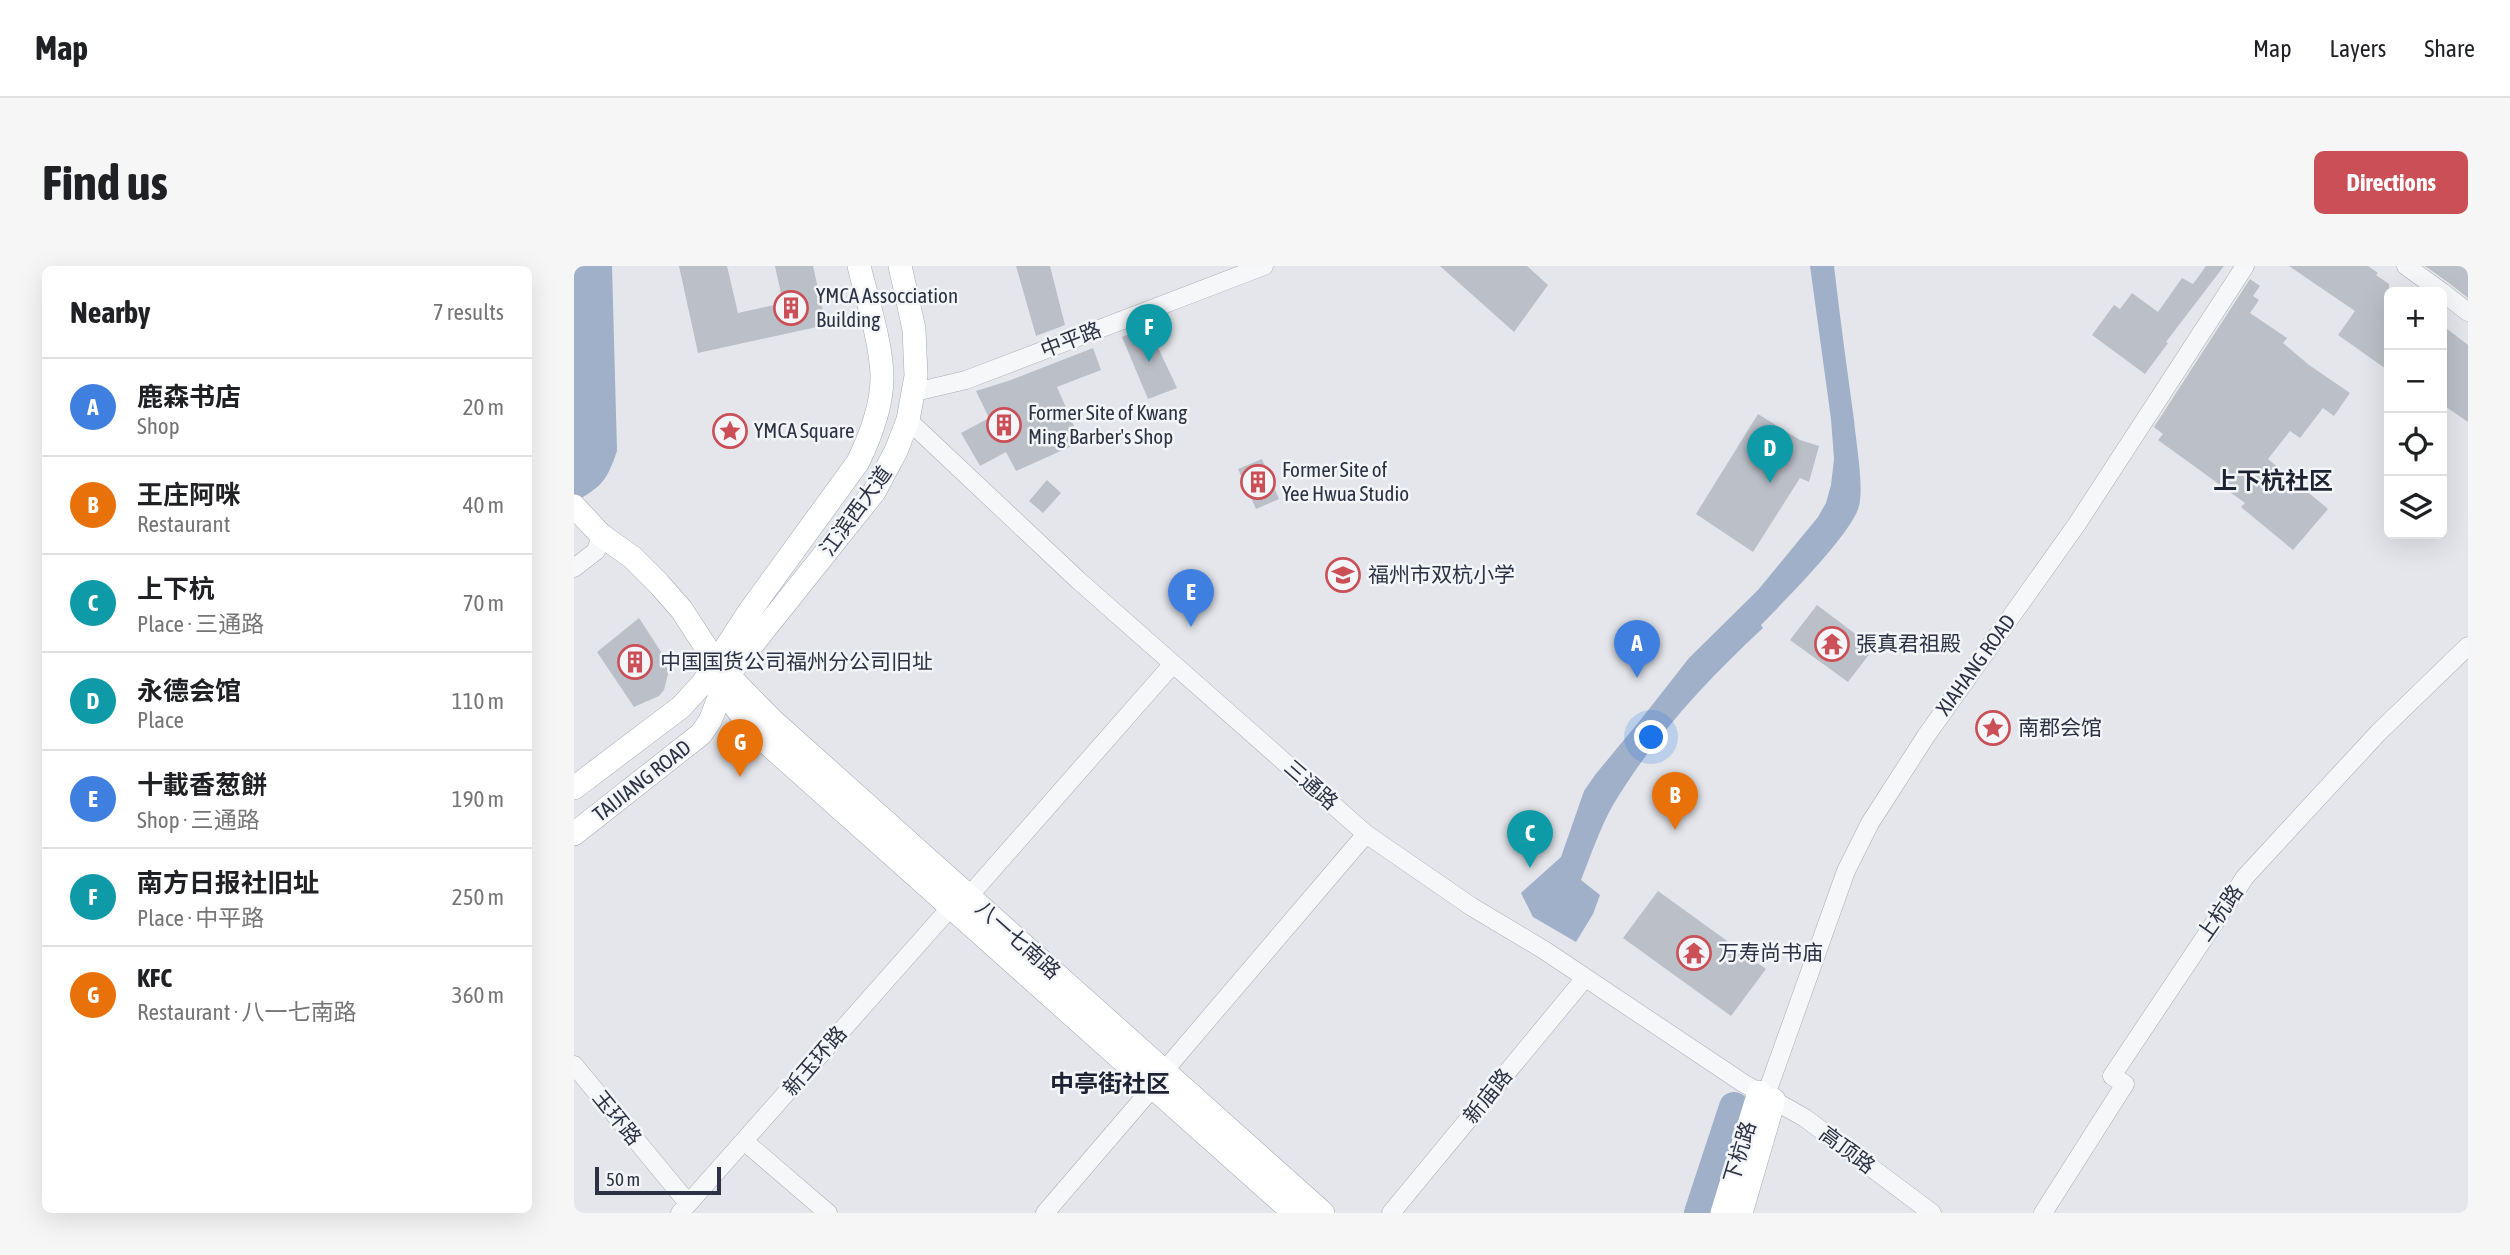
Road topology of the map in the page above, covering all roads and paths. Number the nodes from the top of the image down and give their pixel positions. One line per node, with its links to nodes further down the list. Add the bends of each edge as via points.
1 (859, 266): 16 (main road, 江滨西大道, via 882,368 869,435 851,473 749,612)
2 (900, 266): 9 (main road, 江滨西大道, via 914,329)
3 (1264, 266): 9 (street, 中平路, via 966,380)
4 (2245, 266): 24 (street, XIAHANG ROAD, via 2077,524 1870,823 1846,871)
5 (2406, 266): 6 (street)
6 (2435, 287)
7 (2447, 296): 8 (street)
8 (2468, 312)
9 (915, 393): 10 (main road, 江滨西大道)
10 (908, 420): 15 (street, 三通路); 16 (main road, 江滨西大道, via 890,467 874,492)
11 (574, 506): 12 (main road, 八一七南路)
12 (601, 535): 13 (street, via 596,551); 16 (main road, 八一七南路, via 632,557 681,609)
13 (574, 568)
14 (2468, 646): 35 (street, 上杭路, via 2378,733 2245,877 2112,1076 2125,1084)
15 (1172, 665): 19 (street, 三通路); 20 (street, 新玉环路)
16 (723, 675): 17 (main road, TAIJIANG ROAD); 18 (main road, TAIJIANG ROAD, via 717,705 701,734); 20 (main road, 八一七南路)
17 (574, 788)
18 (574, 834)
19 (1366, 834): 21 (street, 三通路); 23 (street)
20 (959, 902): 23 (main road, 八一七南路); 25 (street, 新玉环路)
21 (1585, 978): 24 (street, 三通路); 31 (street, 新庙路)
22 (574, 1065): 26 (street, 玉环路)
23 (1158, 1079): 28 (street); 29 (main road, 八一七南路); 30 (main road, 八一七南路)
24 (1766, 1096): 32 (main road, 下杭路); 33 (main road, 下杭路); 34 (street, 高顶路, via 1805,1118)
25 (744, 1141): 26 (street, 新玉环路); 27 (street)
26 (684, 1208)
27 (828, 1213)
28 (1045, 1213)
29 (1294, 1213)
30 (1323, 1213)
31 (1391, 1213)
32 (1722, 1213)
33 (1741, 1213)
34 (1932, 1213)
35 (2043, 1213)

